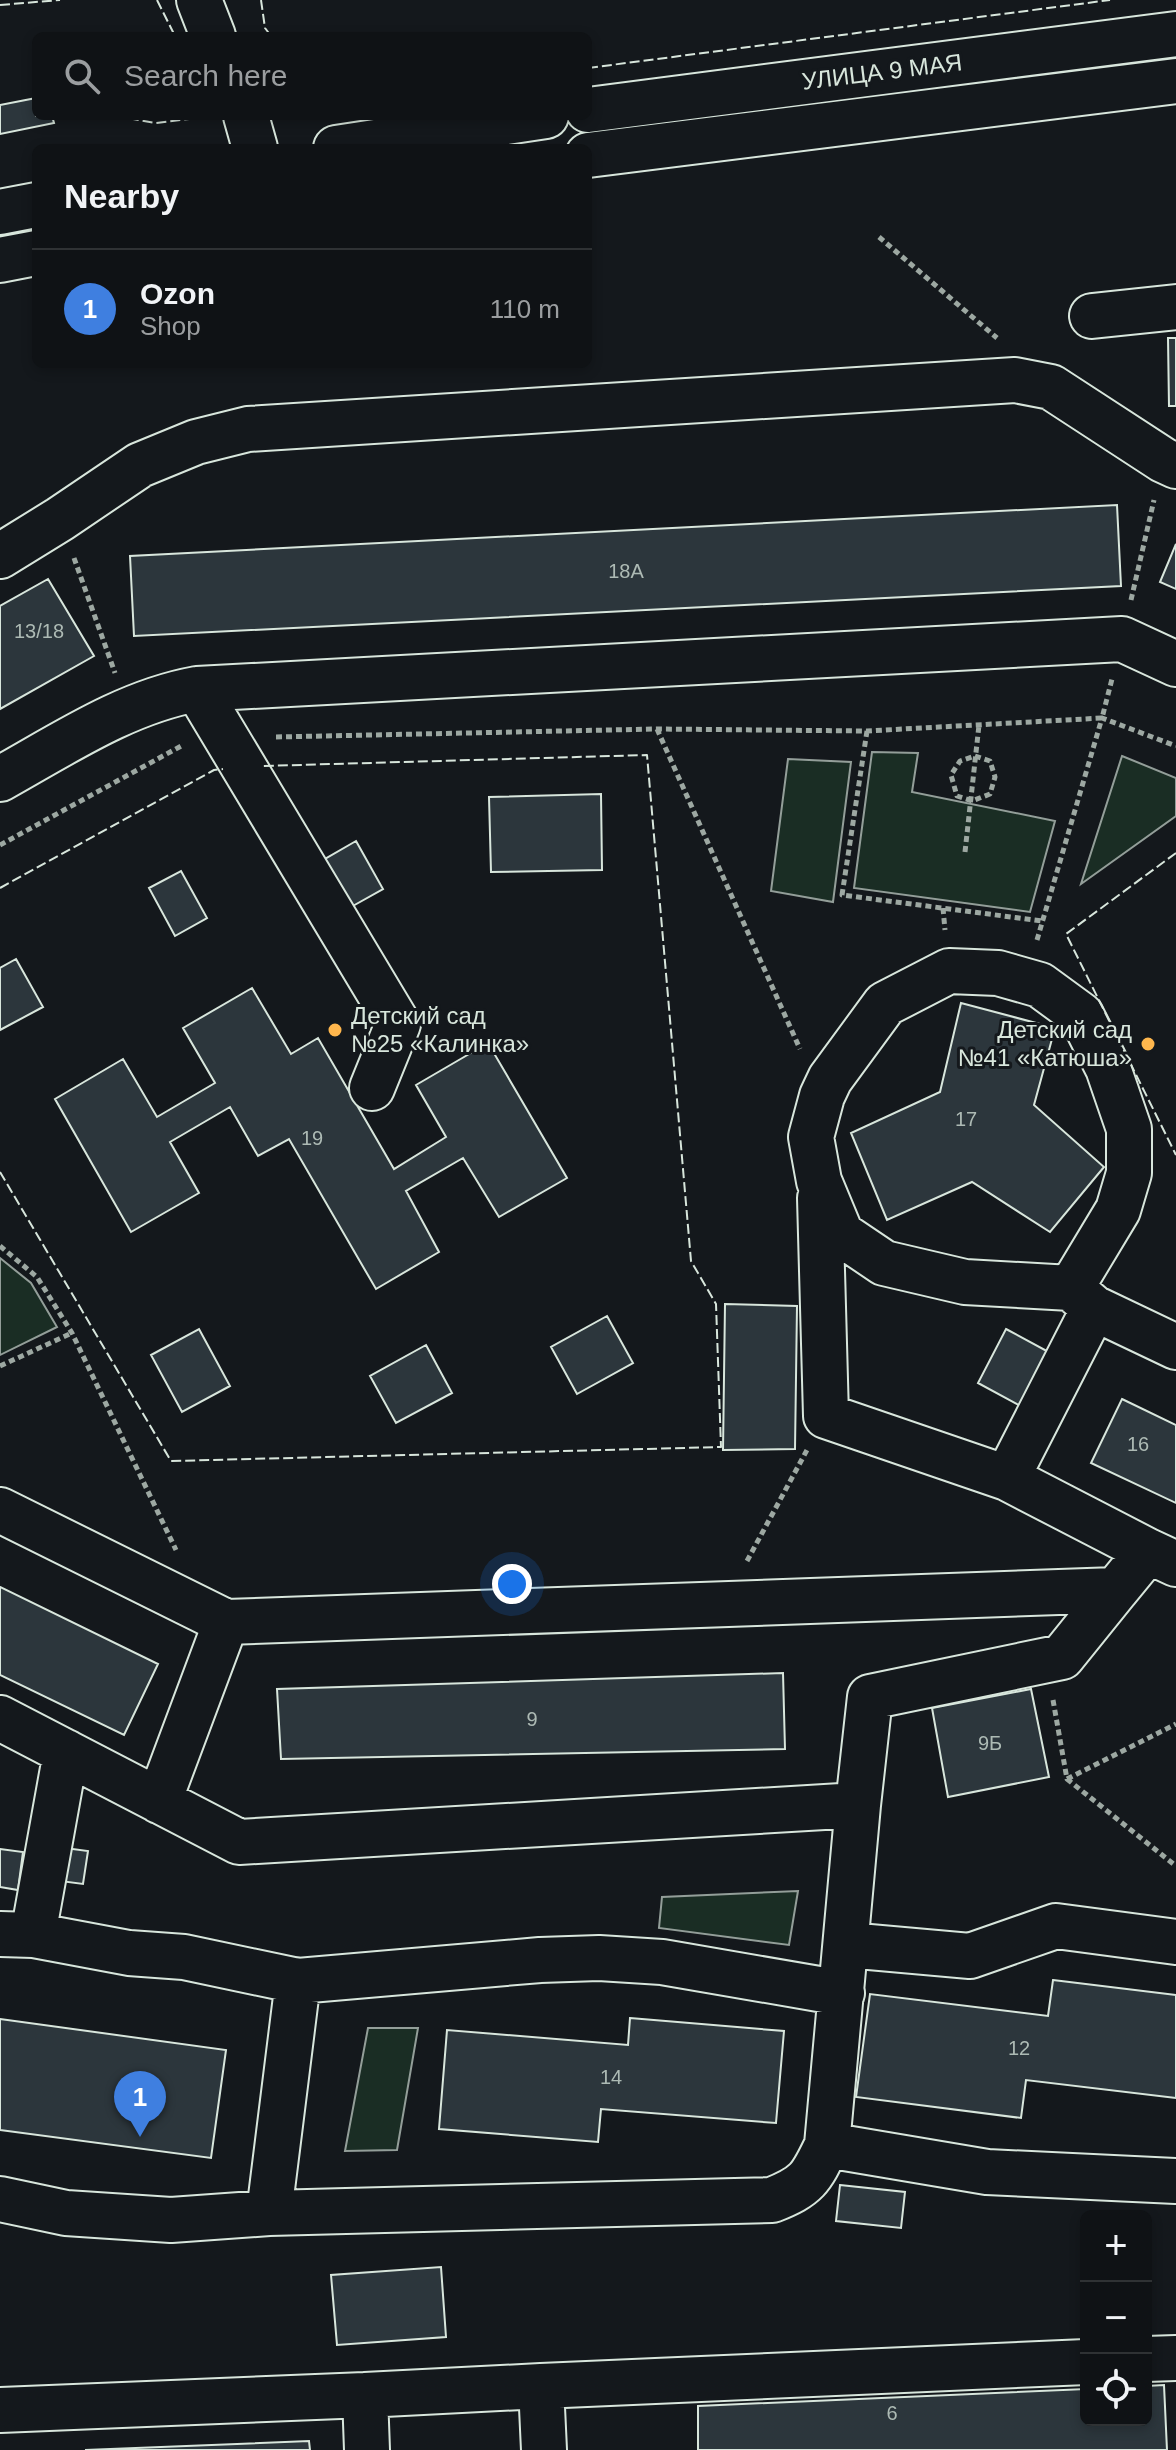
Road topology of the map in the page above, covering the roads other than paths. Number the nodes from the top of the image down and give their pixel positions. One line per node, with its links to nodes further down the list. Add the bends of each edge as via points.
1 (199, 0): 2 (main road)
2 (211, 32)
3 (1176, 34): 5 (main road, УЛИЦА 9 МАЯ)
4 (1176, 81): 10 (main road, УЛИЦА 9 МАЯ)
5 (592, 109)
6 (247, 120): 8 (main road)
7 (520, 120): 9 (main road)
8 (254, 144)
9 (362, 144)
10 (592, 154)
11 (32, 206): 12 (main road)
12 (0, 212)
13 (32, 254): 14 (main road)
14 (0, 260)
15 (1176, 307): 16 (main road)
16 (1092, 316)
17 (1176, 466): 18 (main road, via 1051,387 1015,380 248,429 196,442 140,465)
18 (0, 556)
19 (1176, 664): 20 (main road, via 1122,639)
20 (197, 689): 21 (main road, via 128,709); 22 (main road, via 398,1024)
21 (0, 779)
22 (372, 1088)
23 (819, 1181): 24 (main road, via 841,1234 884,1263 965,1282); 24 (main road, via 811,1137 822,1096 885,1004 949,971 998,973 1040,985 1081,1015 1108,1068 1129,1129 1129,1173); 26 (main road, via 826,1416)
24 (1082, 1298): 25 (main road); 26 (main road)
25 (1176, 1347)
26 (1007, 1478): 28 (main road)
27 (0, 1510): 30 (main road)
28 (1162, 1558): 29 (main road)
29 (1116, 1590): 30 (main road); 34 (main road, via 1062,1657 870,1697)
30 (216, 1617): 33 (main road)
31 (0, 1718): 32 (main road)
32 (66, 1752): 33 (main road); 35 (main road)
33 (159, 1801): 34 (main road, via 239,1842)
34 (858, 1805): 37 (main road)
35 (17, 1934): 38 (main road, via 184,1957)
36 (1176, 1942): 37 (main road, via 1056,1926 970,1956)
37 (847, 1945): 39 (main road)
38 (298, 1981): 39 (main road, via 599,1958 662,1962); 43 (main road)
39 (842, 1993): 40 (main road)
40 (827, 2145): 41 (main road, via 987,2172); 43 (main road, via 814,2173 797,2190 772,2200)
41 (1176, 2181)
42 (0, 2199): 43 (main road, via 66,2213 171,2220)
43 (269, 2213)
44 (1176, 2358): 45 (main road)
45 (1152, 2359)
46 (1080, 2362): 47 (main road)
47 (541, 2386): 48 (main road); 51 (main road)
48 (365, 2395): 49 (main road); 50 (main road)
49 (0, 2410)
50 (367, 2450)
51 (544, 2450)

